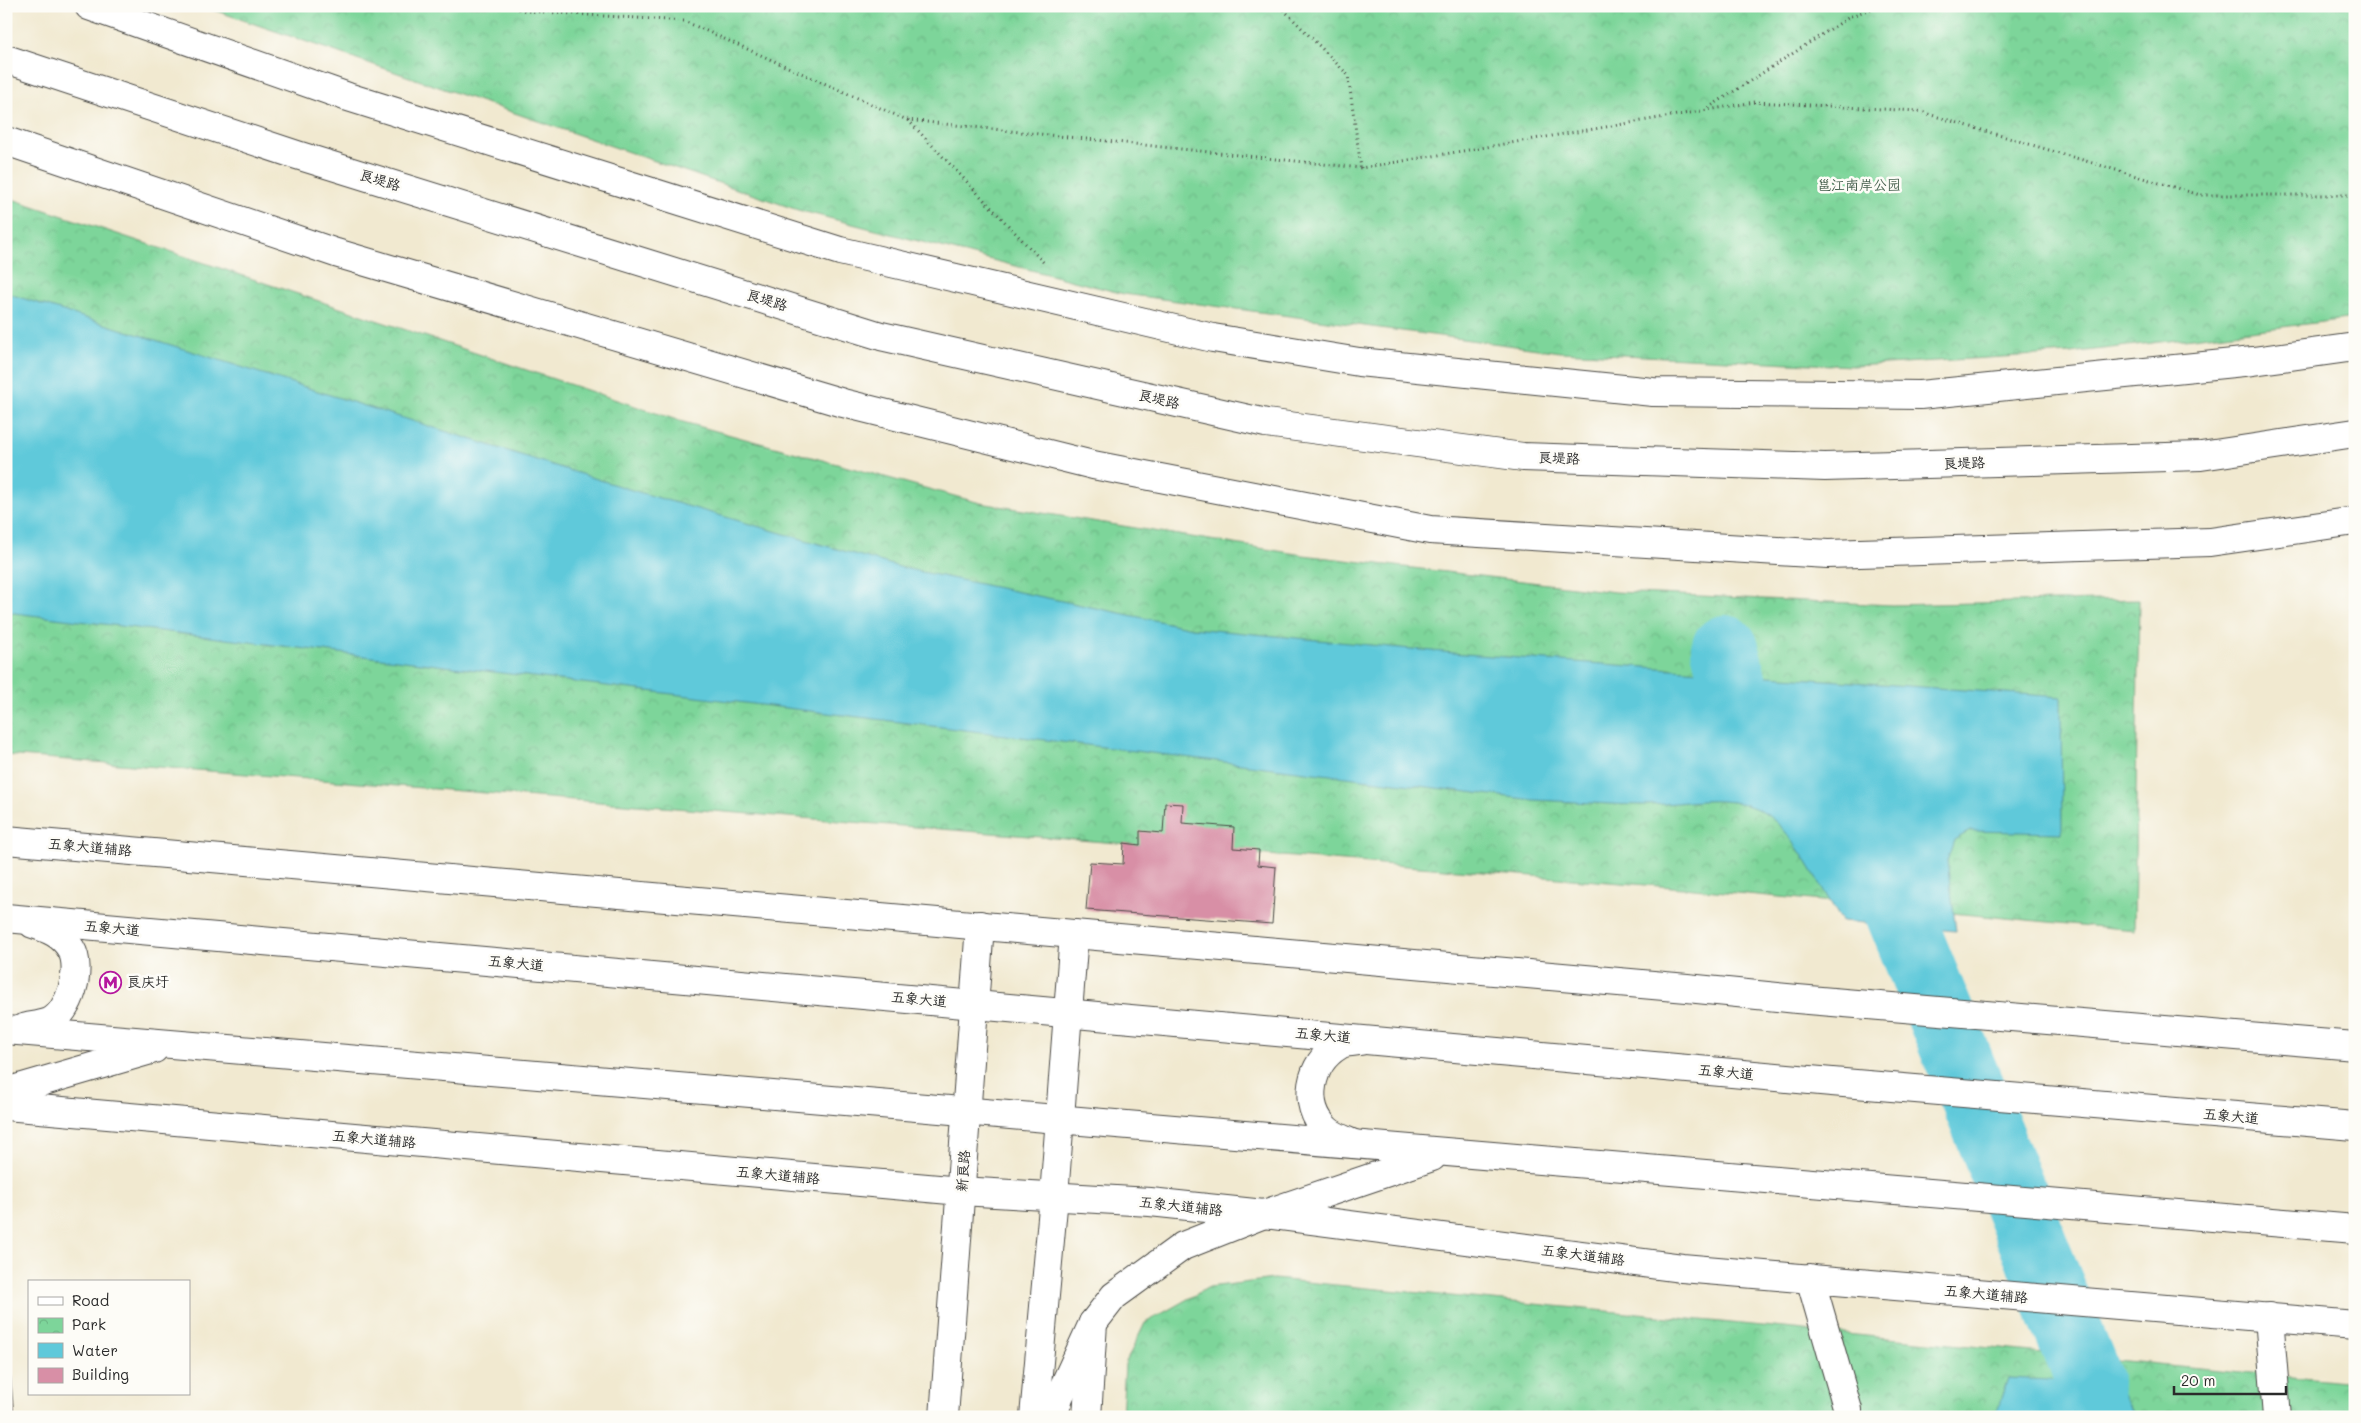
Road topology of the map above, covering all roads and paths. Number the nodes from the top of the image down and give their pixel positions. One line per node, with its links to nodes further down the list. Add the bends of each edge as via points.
1 (89, 6): 14 (main road, via 348,97 840,251 1213,338 1359,362 1653,392 1920,395 2253,361)
2 (509, 6): 6 (path)
3 (568, 6): 6 (path)
4 (1280, 6): 11 (path, via 1348,75)
5 (1879, 6): 8 (path, via 1851,16)
6 (582, 14): 9 (path, via 684,21)
7 (6, 60): 15 (main road, 良堤路, via 297,155 881,336 1266,424 1523,457 1825,467 2201,456)
8 (1705, 109): 11 (path); 12 (path, via 1755,102 1918,111 2200,195)
9 (907, 120): 11 (path); 13 (path)
10 (6, 141): 16 (main road, via 336,253 843,403 1093,465 1430,530 1828,554 2210,542)
11 (1361, 168)
12 (2355, 195)
13 (1047, 266)
14 (2355, 347)
15 (2355, 433)
16 (2355, 521)
17 (6, 840): 19 (main road, 五象大道辅路)
18 (12, 919): 21 (main road, 五象大道); 23 (main road, via 54,931 72,950 76,974 68,1003 51,1021)
19 (980, 926): 20 (main road, 五象大道辅路); 21 (main road, 新良路)
20 (1074, 934): 22 (main road); 26 (main road, 五象大道辅路)
21 (974, 1004): 22 (main road, 五象大道); 29 (main road, 新良路)
22 (1069, 1012): 24 (main road, 五象大道); 30 (main road)
23 (9, 1031): 25 (main road)
24 (1370, 1039): 31 (main road, 五象大道); 32 (main road, via 1339,1045 1320,1061 1311,1084 1315,1114 1327,1130)
25 (170, 1044): 27 (main road); 29 (main road)
26 (2355, 1046)
27 (6, 1092)
28 (6, 1106): 34 (main road, 五象大道辅路)
29 (967, 1112): 30 (main road); 34 (main road, 新良路)
30 (1060, 1120): 32 (main road); 35 (main road)
31 (2355, 1126)
32 (1357, 1146): 33 (main road)
33 (1443, 1153): 36 (main road); 37 (main road)
34 (962, 1191): 35 (main road, 五象大道辅路); 42 (main road, 新良路)
35 (1054, 1196): 36 (main road, 五象大道辅路); 43 (main road)
36 (1264, 1214): 38 (main road, 五象大道辅路, via 1682,1268); 40 (main road, via 1183,1246 1114,1296)
37 (2355, 1229)
38 (1810, 1278): 39 (main road, 五象大道辅路); 46 (main road)
39 (2269, 1317): 41 (main road, 五象大道辅路); 47 (main road)
40 (1093, 1323): 44 (main road); 45 (main road)
41 (2355, 1325)
42 (944, 1417)
43 (1034, 1417)
44 (1053, 1417)
45 (1087, 1417)
46 (1848, 1417)
47 (2276, 1417)

